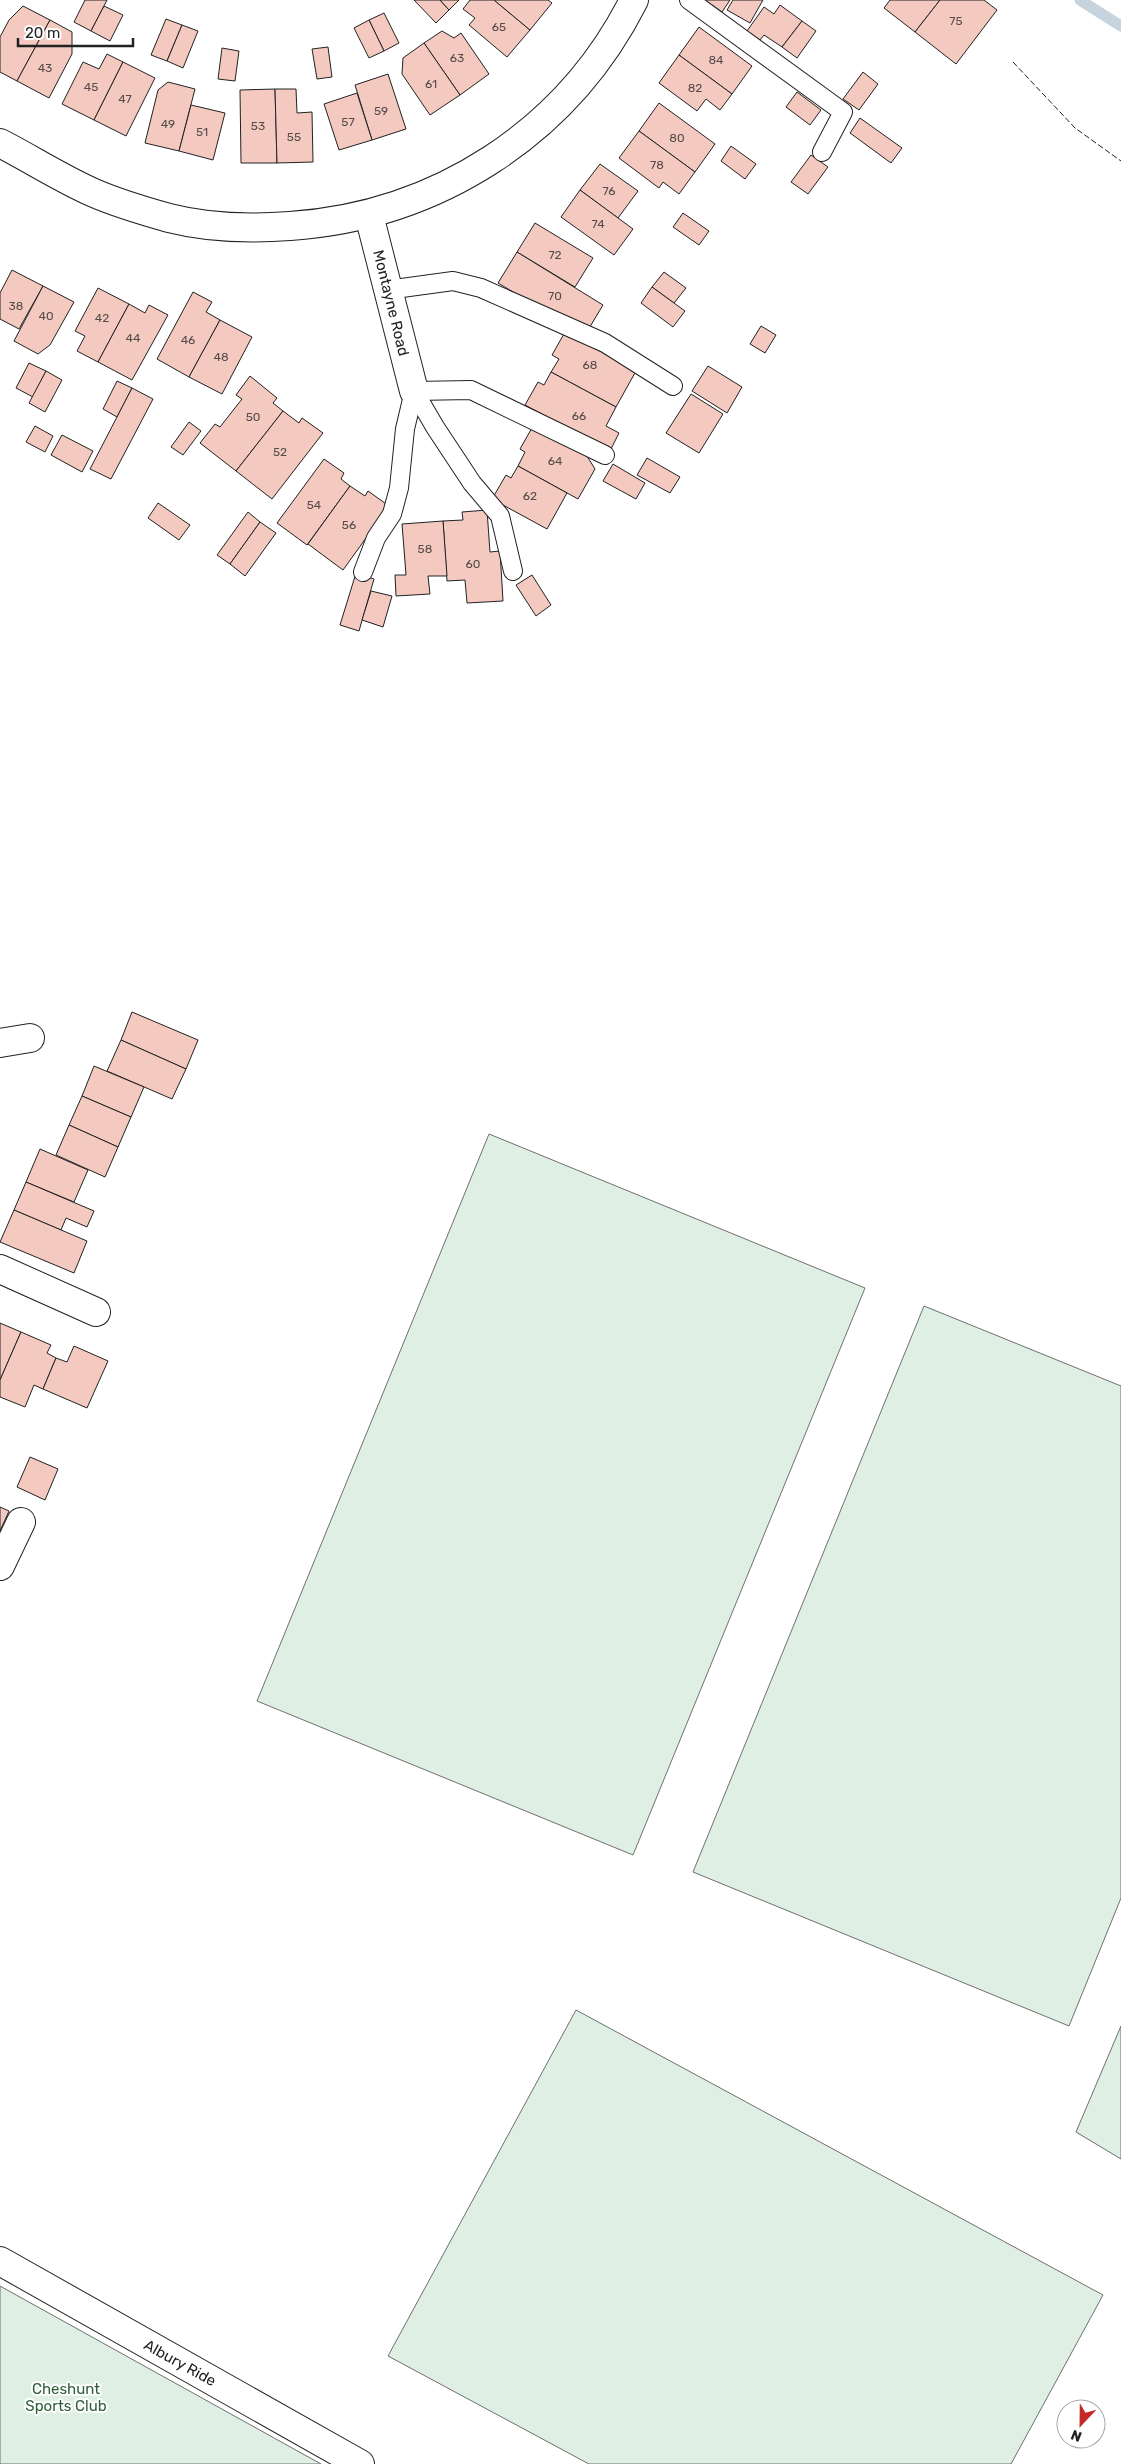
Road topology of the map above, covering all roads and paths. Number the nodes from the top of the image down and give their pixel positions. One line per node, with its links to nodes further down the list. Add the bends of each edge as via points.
1 (634, 0): 5 (street, via 585,77 527,134 489,163 448,186)
2 (689, 0): 4 (lane, via 843,112)
3 (0, 143): 5 (street, via 94,193 170,218 217,226 259,228 312,225)
4 (822, 152)
5 (369, 215): 6 (street, Montayne Road)
6 (387, 290): 7 (lane, via 453,281 482,288 605,343); 8 (street, Montayne Road)
7 (673, 386)
8 (414, 390): 9 (lane, via 471,390); 10 (lane, via 434,427 500,516); 11 (lane, via 392,514 376,538)
9 (605, 455)
10 (514, 571)
11 (363, 572)
12 (30, 1038): 13 (street)
13 (0, 1043)
14 (0, 1269): 15 (street)
15 (96, 1312)
16 (21, 1522): 17 (street)
17 (0, 1566)
18 (0, 2261): 19 (street, Albury Ride)
19 (360, 2464)

